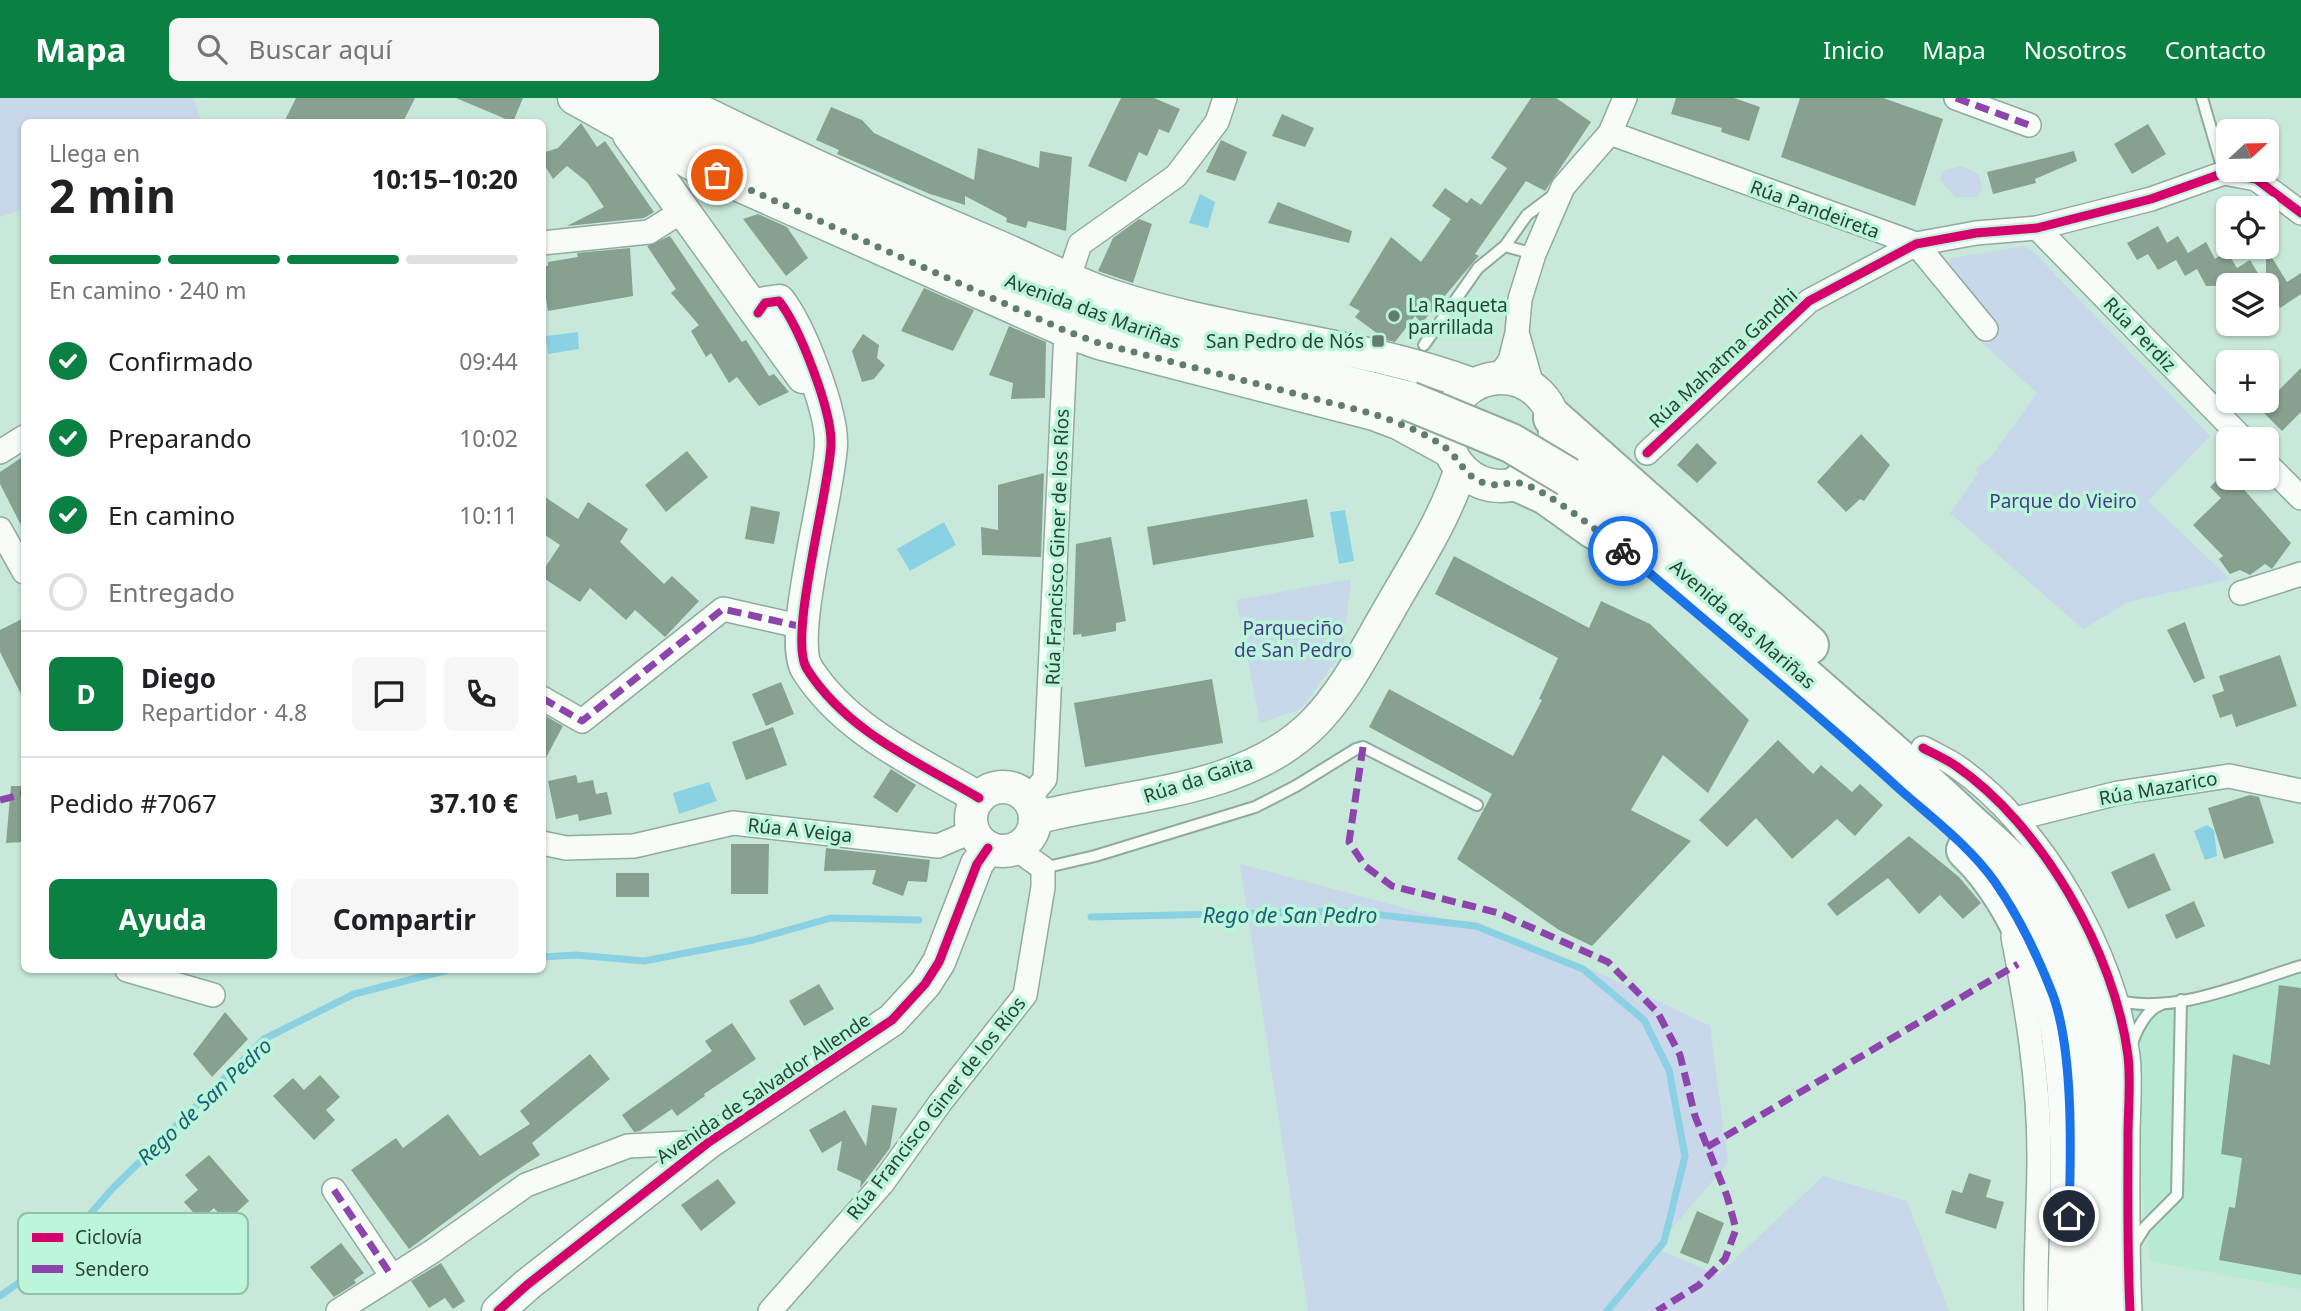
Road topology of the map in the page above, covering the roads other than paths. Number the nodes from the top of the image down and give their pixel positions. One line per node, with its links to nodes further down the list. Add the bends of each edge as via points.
1 (574, 98): 7 (street)
2 (674, 98): 21 (street, via 796,159)
3 (1226, 98): 21 (street, via 1217,122 1176,176 1080,244)
4 (1625, 98): 9 (street)
5 (1956, 98): 8 (street)
6 (2202, 98): 10 (lane)
7 (622, 113): 14 (street); 23 (street, via 696,166); 48 (highway, Avenida das Mariñas, bridge, via 771,172 1048,298 1172,341 1409,401 1511,443 1568,477 1746,625)
8 (2029, 125)
9 (1610, 133): 13 (street); 18 (street, Rúa Pandeireta)
10 (2216, 146)
11 (2216, 176): 16 (street, Rúa Mahatma Gandhi, via 2151,199)
12 (2260, 182): 15 (street)
13 (1563, 187): 19 (lane, via 1527,215); 20 (street)
14 (684, 210): 17 (street, via 649,232); 41 (street, via 758,313 765,303 779,301 790,316 824,408 831,443)
15 (2301, 213)
16 (2037, 228): 18 (street, Rúa Mahatma Gandhi); 28 (street, Rúa Perdiz)
17 (546, 243)
18 (1916, 244): 22 (street); 31 (street, Rúa Mahatma Gandhi, via 1809,301)
19 (1504, 246): 20 (lane); 25 (lane, via 1478,268)
20 (1534, 254): 24 (street, via 1520,299)
21 (1069, 277): 26 (street, via 1108,294 1197,320)
22 (1986, 329)
23 (1066, 331): 32 (street, via 1374,414 1420,434); 47 (street, Rúa Francisco Giner de los Ríos, via 1045,779)
24 (1517, 333): 26 (street, via 1510,361); 27 (street)
25 (1424, 345)
26 (1486, 382): 27 (street, via 1510,379); 32 (street, via 1462,394 1453,407 1447,429)
27 (1543, 403): 34 (street, via 1555,433 1552,449 1534,475); 43 (highway)
28 (2231, 427)
29 (21, 439): 30 (street)
30 (0, 452)
31 (1647, 453)
32 (1456, 460): 34 (street, via 1480,482); 36 (street, Rúa da Gaita)
33 (2279, 476): 35 (street)
34 (1506, 484): 36 (street, Rúa da Gaita, via 1475,492); 53 (highway, via 1546,495 1614,544 1973,856)
35 (2301, 498)
36 (1445, 513): 47 (street, Rúa da Gaita, via 1336,696 1290,743 1257,762 1179,789 1125,802)
37 (0, 529): 38 (street)
38 (21, 567)
39 (2301, 574): 40 (street)
40 (2241, 593)
41 (803, 627): 42 (street, via 723,609 582,721); 45 (street, via 805,666 830,700 863,730)
42 (546, 700)
43 (1923, 748): 49 (street, via 1956,766); 54 (highway, via 2015,844 2046,892)
44 (2301, 791): 49 (street, Rúa Mazarico, via 2229,776 2118,793)
45 (979, 798): 47 (street, via 998,787 1009,788); 51 (street, via 972,814)
46 (1477, 805): 52 (lane, via 1363,747 1356,748 1255,807)
47 (1032, 808): 51 (street, via 1030,836)
48 (1959, 813): 54 (highway, Avenida das Mariñas, via 2028,880); 57 (highway, Avenida das Mariñas, via 2009,881 2036,940)
49 (2015, 820): 59 (street, via 2084,918)
50 (546, 843): 51 (street, Rúa A Veiga, via 566,848 634,846 733,823 938,846)
51 (992, 843): 52 (street); 63 (street, Avenida de Salvador Allende, via 976,864 949,940 925,984 892,1020)
52 (1043, 868): 69 (street, Rúa Francisco Giner de los Ríos, via 1025,995 882,1184)
53 (2010, 906): 57 (highway); 70 (street, via 2035,1078 2039,1153)
54 (2067, 942): 72 (highway, Avenida das Mariñas, via 2089,999 2099,1053 2105,1137)
55 (2301, 966): 60 (lane)
56 (137, 973): 58 (street)
57 (2052, 991): 71 (highway, Avenida das Mariñas, via 2066,1057 2070,1168)
58 (213, 995)
59 (2116, 1000): 61 (lane, via 2140,1005); 62 (street)
60 (2181, 1000): 61 (lane); 65 (lane, via 2177,1195)
61 (2166, 1003): 62 (lane, via 2153,1007 2146,1016)
62 (2128, 1057): 65 (street)
63 (709, 1142): 66 (street, via 628,1146 526,1185); 68 (street, Avenida de Salvador Allende)
64 (334, 1190): 66 (street)
65 (2127, 1254): 73 (street)
66 (391, 1275): 67 (street)
67 (338, 1311)
68 (498, 1311)
69 (770, 1311)
70 (2036, 1311)
71 (2067, 1311)
72 (2101, 1311)
73 (2130, 1311)

